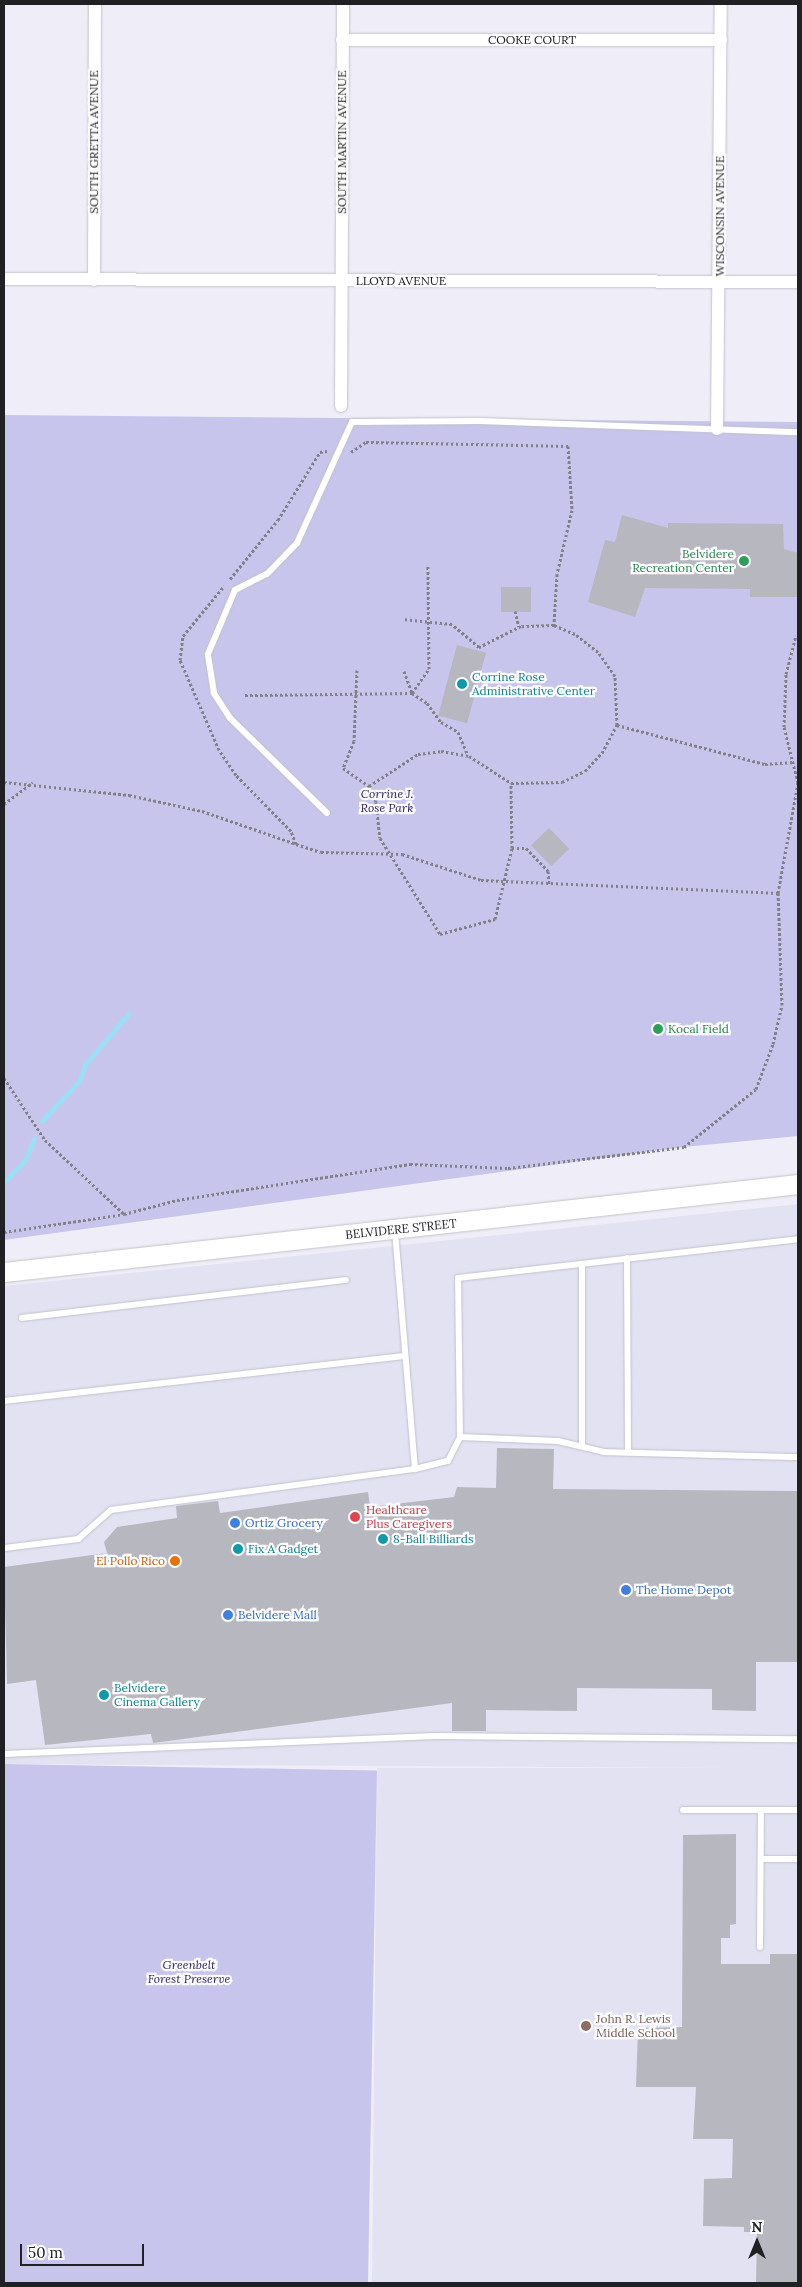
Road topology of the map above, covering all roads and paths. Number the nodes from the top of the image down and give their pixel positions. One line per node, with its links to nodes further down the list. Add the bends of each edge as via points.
1 (95, 4): 7 (street, SOUTH GRETTA AVENUE)
2 (342, 4): 4 (street, SOUTH MARTIN AVENUE)
3 (721, 4): 5 (street, WISCONSIN AVENUE)
4 (342, 40): 5 (street, COOKE COURT); 8 (street, SOUTH MARTIN AVENUE)
5 (721, 40): 9 (street, WISCONSIN AVENUE)
6 (4, 279): 7 (street, LLOYD AVENUE)
7 (94, 280): 8 (street, LLOYD AVENUE)
8 (342, 281): 9 (street, LLOYD AVENUE); 11 (street, SOUTH MARTIN AVENUE)
9 (719, 282): 10 (street, LLOYD AVENUE); 12 (street, WISCONSIN AVENUE)
10 (798, 282)
11 (341, 406)
12 (717, 429): 13 (lane); 14 (lane, via 479,421 352,422)
13 (798, 432)
14 (339, 451): 19 (path, via 352,452 366,442 568,446 572,510 557,574); 35 (lane, via 297,543 267,574 236,590 208,654 214,693 230,718); 36 (path, via 320,452 278,520 183,636 180,660 219,750 236,775 291,831)
15 (428, 565): 18 (path)
16 (516, 612): 20 (path)
17 (402, 620): 18 (path)
18 (429, 620): 20 (path, via 452,624 479,647); 24 (path, via 429,669)
19 (554, 625): 20 (path); 27 (path, via 598,652 615,676)
20 (518, 627)
21 (796, 635): 29 (path, via 786,674 784,718)
22 (357, 670): 26 (path)
23 (404, 670): 24 (path)
24 (412, 693): 26 (path); 28 (path, via 427,703 441,722 458,732)
25 (245, 695): 26 (path)
26 (357, 696): 33 (path, via 354,741 343,768)
27 (616, 725): 29 (path, via 765,764); 32 (path, via 602,753 585,771 562,782)
28 (469, 756): 32 (path); 33 (path, via 441,751 418,754)
29 (793, 762): 41 (path, via 798,783)
30 (4, 782): 31 (path)
31 (33, 782): 34 (path); 36 (path, via 129,795 202,811)
32 (511, 783): 37 (path)
33 (369, 786): 38 (path, via 376,802 380,838)
34 (4, 804)
35 (327, 813)
36 (296, 844): 38 (path, via 321,852)
37 (512, 848): 39 (path); 40 (path, via 526,848 548,870)
38 (388, 853): 39 (path); 39 (path, via 440,934 496,919)
39 (503, 882): 40 (path)
40 (549, 884): 41 (path)
41 (778, 892): 44 (path, via 782,1005 773,1044 756,1089 684,1147 508,1168 410,1164 177,1200)
42 (4, 1078): 44 (path, via 45,1140)
43 (798, 1184): 45 (main road, BELVIDERE STREET)
44 (124, 1214): 46 (path)
45 (395, 1229): 50 (main road, BELVIDERE STREET); 53 (lane)
46 (4, 1232)
47 (798, 1239): 48 (lane)
48 (627, 1258): 49 (lane); 57 (lane)
49 (582, 1264): 55 (lane, via 458,1278); 56 (lane)
50 (4, 1272)
51 (346, 1280): 52 (lane)
52 (22, 1318)
53 (403, 1356): 54 (lane); 59 (lane)
54 (4, 1401)
55 (460, 1437): 56 (lane, via 558,1440); 59 (lane, via 448,1461)
56 (582, 1446): 57 (lane)
57 (628, 1452): 58 (lane)
58 (798, 1457)
59 (415, 1469): 60 (lane, via 111,1510 78,1539)
60 (4, 1548)
61 (798, 1739): 62 (lane, via 435,1736)
62 (4, 1754)
63 (683, 1810): 64 (lane)
64 (761, 1810): 65 (lane); 66 (lane)
65 (798, 1810)
66 (761, 1859): 67 (lane); 68 (lane)
67 (798, 1859)
68 (760, 1946)

